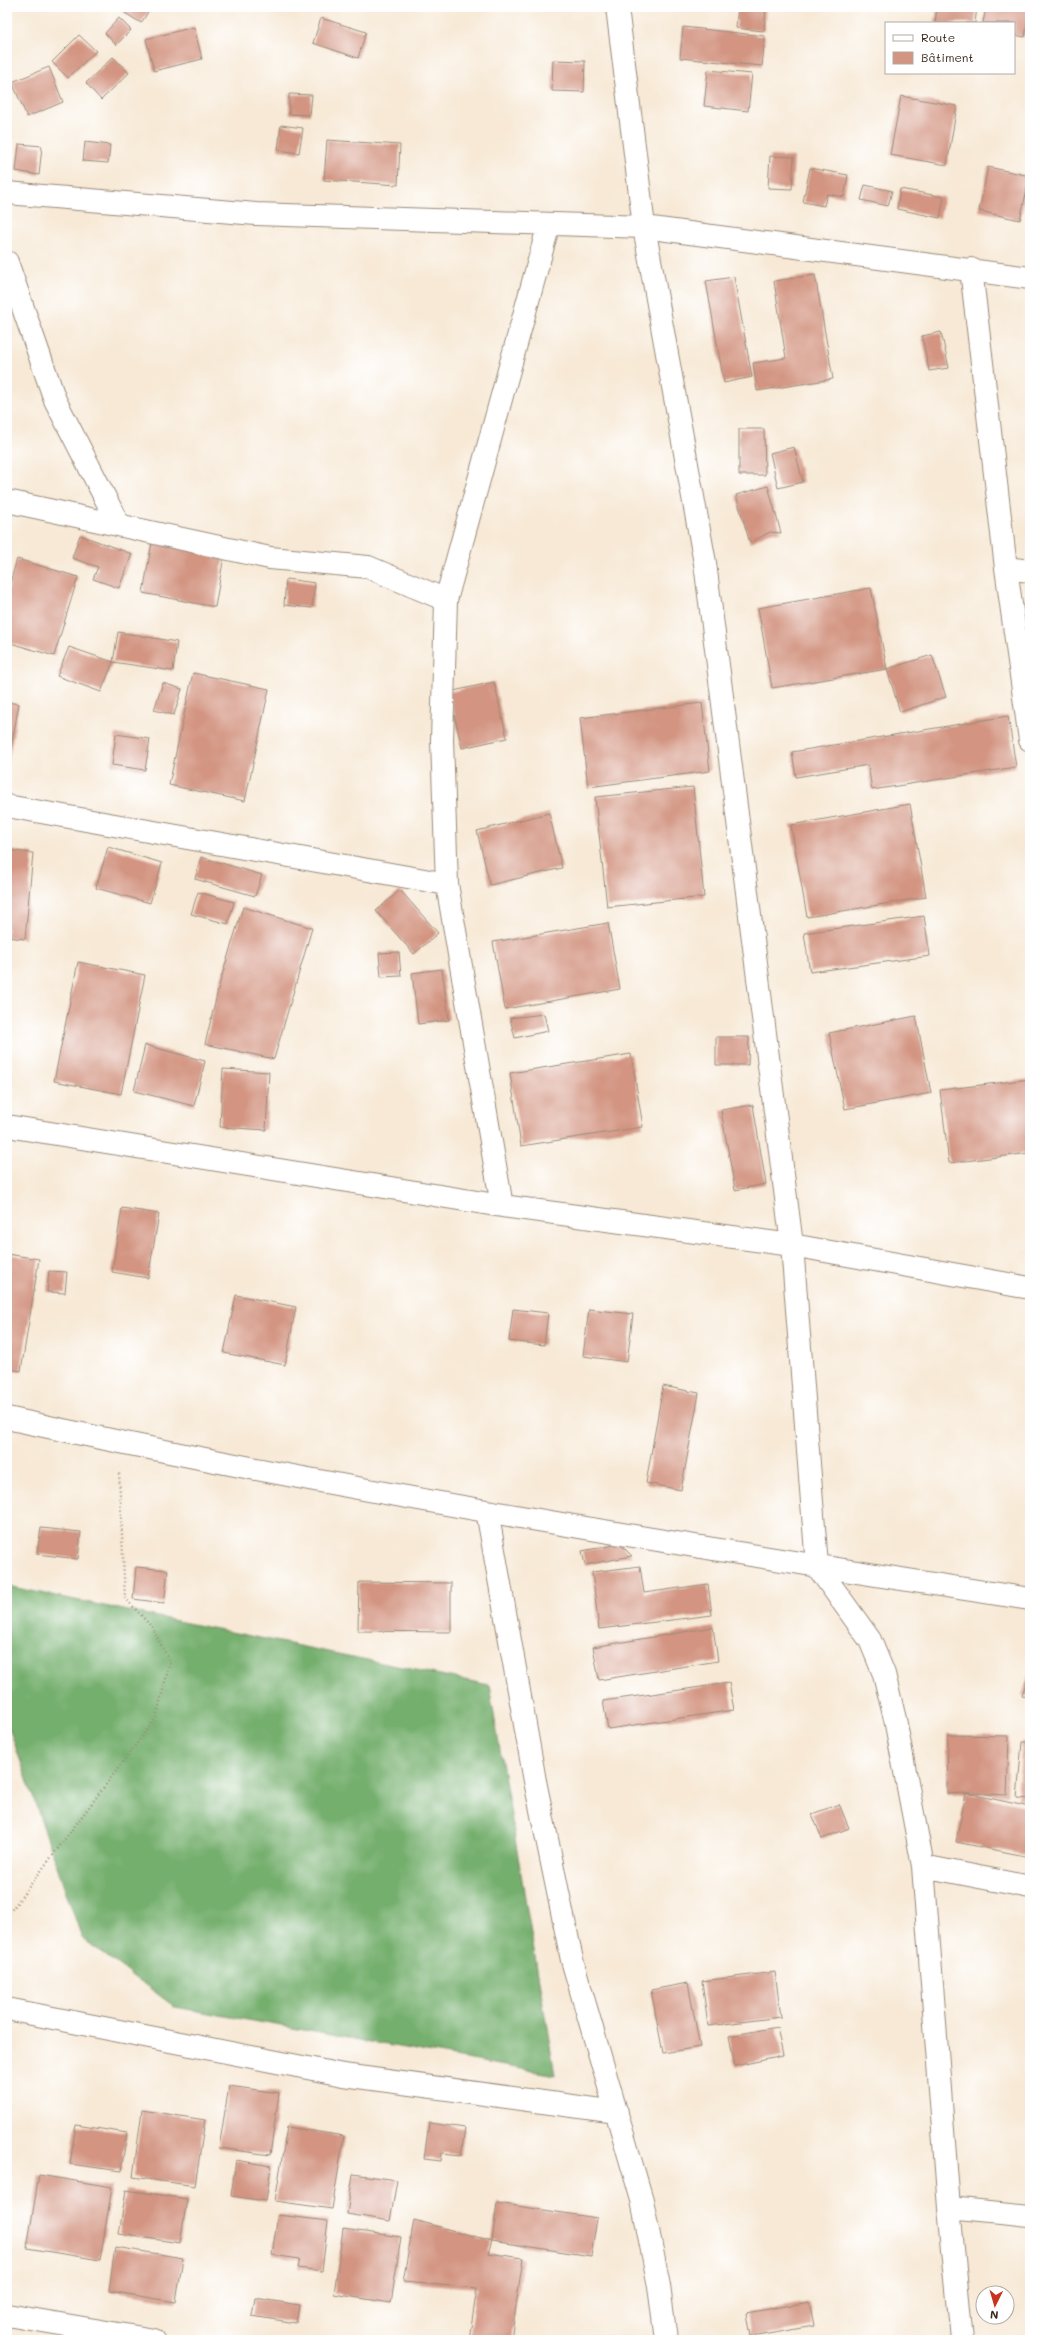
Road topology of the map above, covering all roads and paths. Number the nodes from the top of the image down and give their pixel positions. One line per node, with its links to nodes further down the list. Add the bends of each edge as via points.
1 (617, 7): 4 (street)
2 (7, 193): 3 (street, via 256,214)
3 (549, 224): 4 (street); 12 (street)
4 (644, 227): 6 (street); 18 (street, via 706,563)
5 (7, 262): 9 (street, via 56,400)
6 (971, 269): 7 (street); 10 (street)
7 (1030, 278)
8 (7, 501): 9 (street)
9 (119, 525): 12 (street, via 270,558 368,567)
10 (1006, 568): 11 (street); 13 (street)
11 (1030, 571)
12 (446, 600): 15 (street, via 442,740)
13 (1030, 740)
14 (7, 806): 15 (street)
15 (447, 884): 17 (street)
16 (7, 1126): 17 (street)
17 (502, 1206): 18 (street)
18 (792, 1245): 19 (street); 23 (street)
19 (1030, 1288)
20 (7, 1418): 21 (street)
21 (118, 1442): 22 (street); 27 (path, via 125,1598 152,1627 170,1662 156,1718)
22 (487, 1511): 23 (street); 29 (street, via 535,1781 572,1960)
23 (817, 1566): 24 (street); 25 (street, via 870,1640 884,1674)
24 (1030, 1599)
25 (923, 1866): 26 (street); 30 (street)
26 (1030, 1887)
27 (7, 1916)
28 (7, 2009): 29 (street, via 343,2075)
29 (617, 2112): 34 (street, via 642,2200 659,2286)
30 (949, 2208): 31 (street); 35 (street)
31 (1030, 2216)
32 (7, 2315): 33 (street)
33 (154, 2340)
34 (666, 2340)
35 (962, 2340)

